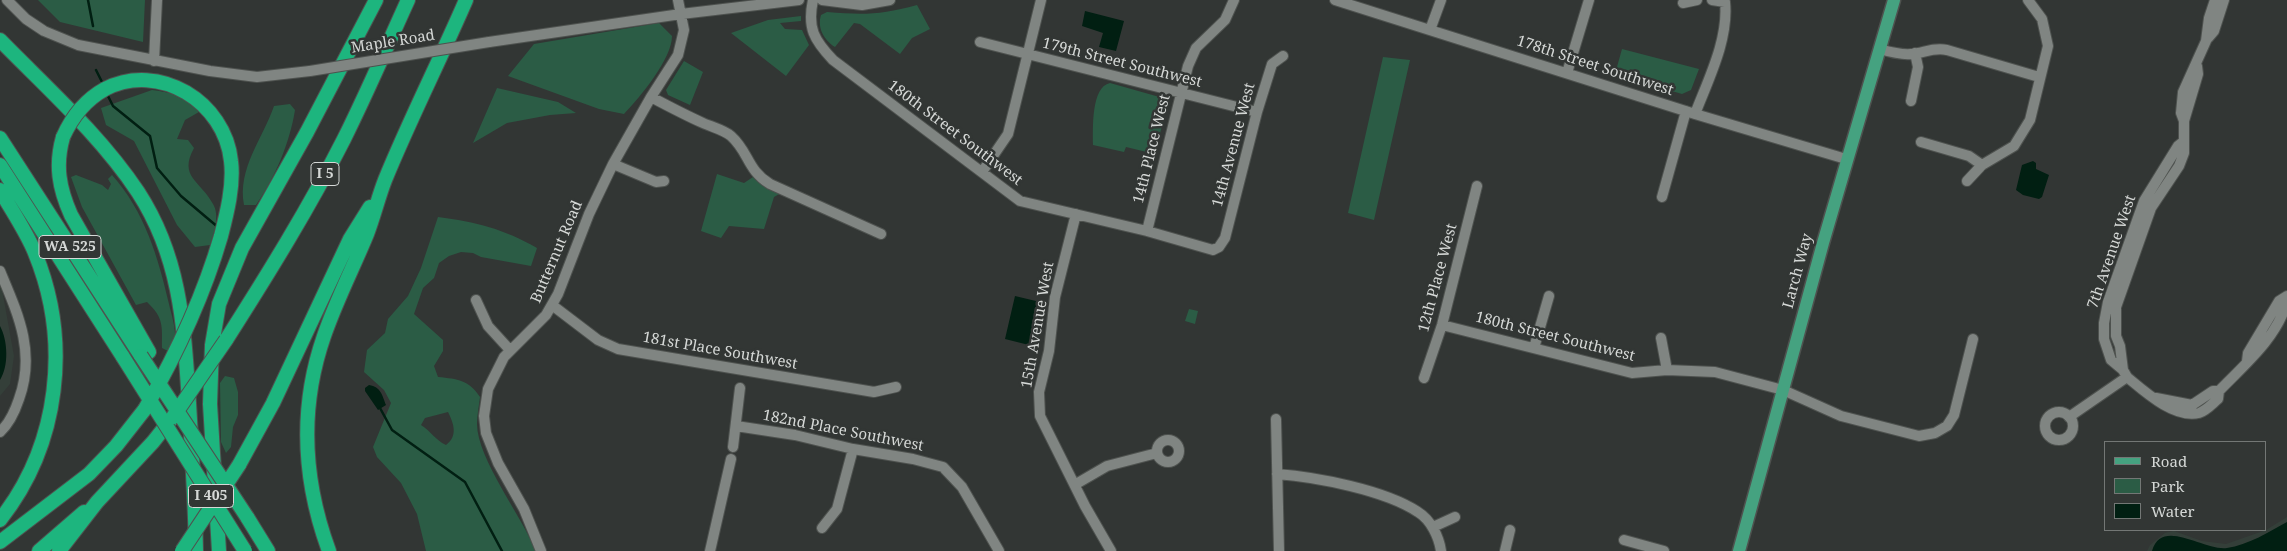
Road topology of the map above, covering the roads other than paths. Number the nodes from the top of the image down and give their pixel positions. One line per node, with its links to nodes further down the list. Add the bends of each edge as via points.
1 (7, 0): 32 (street, Maple Road, via 26,19 60,39)
2 (157, 0): 32 (street)
3 (376, 0): 101 (highway, via 242,248 219,304 212,345 210,404)
4 (408, 0): 87 (highway, I 5, bridge, via 344,138 270,271 172,418)
5 (466, 0): 47 (highway)
6 (678, 0): 23 (street, Butternut Road)
7 (799, 0): 23 (street, Maple Road)
8 (813, 0): 46 (street, 180th Street Southwest, via 811,29 817,44 832,60)
9 (822, 0): 10 (street, via 862,5)
10 (890, 0)
11 (1041, 0): 30 (street)
12 (1234, 0): 35 (street, 14th Place West, via 1225,20 1196,48)
13 (1335, 0): 24 (street, 178th Street Southwest)
14 (1441, 0): 24 (street)
15 (1590, 0): 33 (street)
16 (1697, 0): 22 (street)
17 (1712, 0): 39 (street, via 1725,2 1726,14 1717,58)
18 (1894, 0): 28 (main road, Larch Way)
19 (2028, 0): 34 (street, via 2042,19 2048,46)
20 (2215, 0): 26 (street, 7th Avenue West)
21 (2224, 0): 26 (street, 7th Avenue West, via 2214,31)
22 (1683, 4)
23 (681, 14): 32 (street, Maple Road, bridge, via 282,76 257,77); 36 (street, Butternut Road, via 684,30 678,55)
24 (1430, 30): 33 (street, 178th Street Southwest)
25 (0, 40): 100 (highway, via 118,164 147,208 174,271 183,319)
26 (2206, 41): 71 (street, 7th Avenue West, via 2183,92 2184,142 2178,146 2144,201 2108,302 2104,339 2110,360)
27 (980, 42): 30 (street, 179th Street Southwest)
28 (1880, 49): 29 (street); 42 (main road, Larch Way)
29 (1916, 53): 34 (street, via 1936,48 1947,50); 37 (street, via 1918,67)
30 (1028, 54): 35 (street, 179th Street Southwest); 46 (street, via 1008,134)
31 (1283, 56): 38 (street, 14th Avenue West, via 1272,64)
32 (154, 61)
33 (1567, 73): 39 (street, 178th Street Southwest)
34 (2039, 77): 45 (street, via 2024,133 2014,146)
35 (1181, 93): 38 (street, 179th Street Southwest); 54 (street, 14th Place West)
36 (651, 96): 43 (street, Butternut Road); 55 (street, via 730,135 741,146 758,177)
37 (1911, 101)
38 (1257, 112): 56 (street, 14th Avenue West, via 1225,238)
39 (1690, 112): 42 (street, 178th Street Southwest); 52 (street)
40 (0, 138): 68 (highway, WA 525)
41 (1921, 142): 45 (street, via 1969,156)
42 (1846, 159): 75 (main road, Larch Way)
43 (613, 164): 49 (street, via 656,182); 62 (street, Butternut Road)
44 (0, 165): 80 (highway, WA 525, bridge)
45 (1982, 165): 48 (street)
46 (982, 172): 53 (street, 180th Street Southwest, via 1020,201)
47 (386, 180): 99 (highway, bridge, via 350,239 274,403 239,465); 104 (highway, via 324,337 312,385 307,428 308,468 313,502)
48 (1967, 180)
49 (664, 181)
50 (1477, 186): 63 (street, 12th Place West)
51 (0, 190): 89 (highway, via 43,273 53,317 56,359 53,398 45,434 19,492)
52 (1662, 197)
53 (1076, 214): 54 (street, 180th Street Southwest); 86 (street, 15th Avenue West, via 1055,298 1040,392 1040,416)
54 (1147, 231): 56 (street, 180th Street Southwest, via 1213,250)
55 (881, 234)
56 (1219, 247)
57 (0, 271): 79 (street, via 23,332 27,359 18,403)
58 (1549, 296): 66 (street)
59 (2287, 296): 69 (street, via 2280,301 2248,353)
60 (476, 300): 67 (street, via 488,326)
61 (2287, 302): 69 (street, via 2271,334 2254,357)
62 (552, 305): 67 (street, Butternut Road, via 546,315); 73 (street, 181st Place Southwest, via 598,340 618,349 874,392)
63 (1442, 325): 66 (street, 180th Street Southwest); 72 (street, 12th Place West)
64 (1661, 338): 70 (street)
65 (1973, 339): 75 (street, 180th Street Southwest, via 1954,416 1947,426 1935,433 1919,436 1841,416)
66 (1534, 348): 70 (street, 180th Street Southwest, via 1632,373)
67 (509, 349): 105 (street, Butternut Road, via 491,380 484,425 498,463 524,509)
68 (145, 354): 94 (highway, bridge, via 71,215 62,194 58,162 63,137 76,112 96,94 117,84 144,80 170,85 199,100 220,126 228,148 231,178 217,249 189,326 145,409 89,474); 103 (highway, I 405, bridge)
69 (2247, 361): 71 (street, 7th Avenue West, via 2219,390 2192,405 2156,398)
70 (1667, 370): 75 (street, 180th Street Southwest, via 1715,372)
71 (2125, 374): 76 (street)
72 (1424, 378)
73 (896, 387)
74 (740, 388): 78 (street)
75 (1783, 390): 111 (main road, Larch Way)
76 (2069, 417)
77 (1276, 419): 85 (street)
78 (736, 426): 81 (street); 82 (street, 182nd Place Southwest, via 796,435)
79 (0, 432)
80 (177, 441): 102 (highway, I 405, bridge)
81 (732, 447)
82 (852, 449): 91 (street, via 837,509); 96 (street, 182nd Place Southwest, via 913,459 943,468 962,488)
83 (1157, 452): 86 (street, via 1107,466)
84 (731, 459): 106 (street)
85 (1277, 474): 90 (street, via 1312,478 1372,493 1420,512); 107 (street)
86 (1076, 484): 95 (street, 15th Avenue West)
87 (97, 502): 97 (highway); 98 (highway, I 5)
88 (1455, 517): 90 (street)
89 (0, 520)
90 (1433, 527): 108 (street)
91 (822, 528)
92 (1510, 530): 109 (street)
93 (1624, 540): 110 (street)
94 (0, 542)
95 (1108, 548)
96 (996, 550)
97 (39, 551)
98 (59, 551)
99 (182, 551)
100 (196, 551)
101 (219, 551)
102 (245, 551)
103 (268, 551)
104 (330, 551)
105 (541, 551)
106 (710, 551)
107 (1279, 551)
108 (1441, 551)
109 (1505, 551)
110 (1664, 551)
111 (1739, 551)

